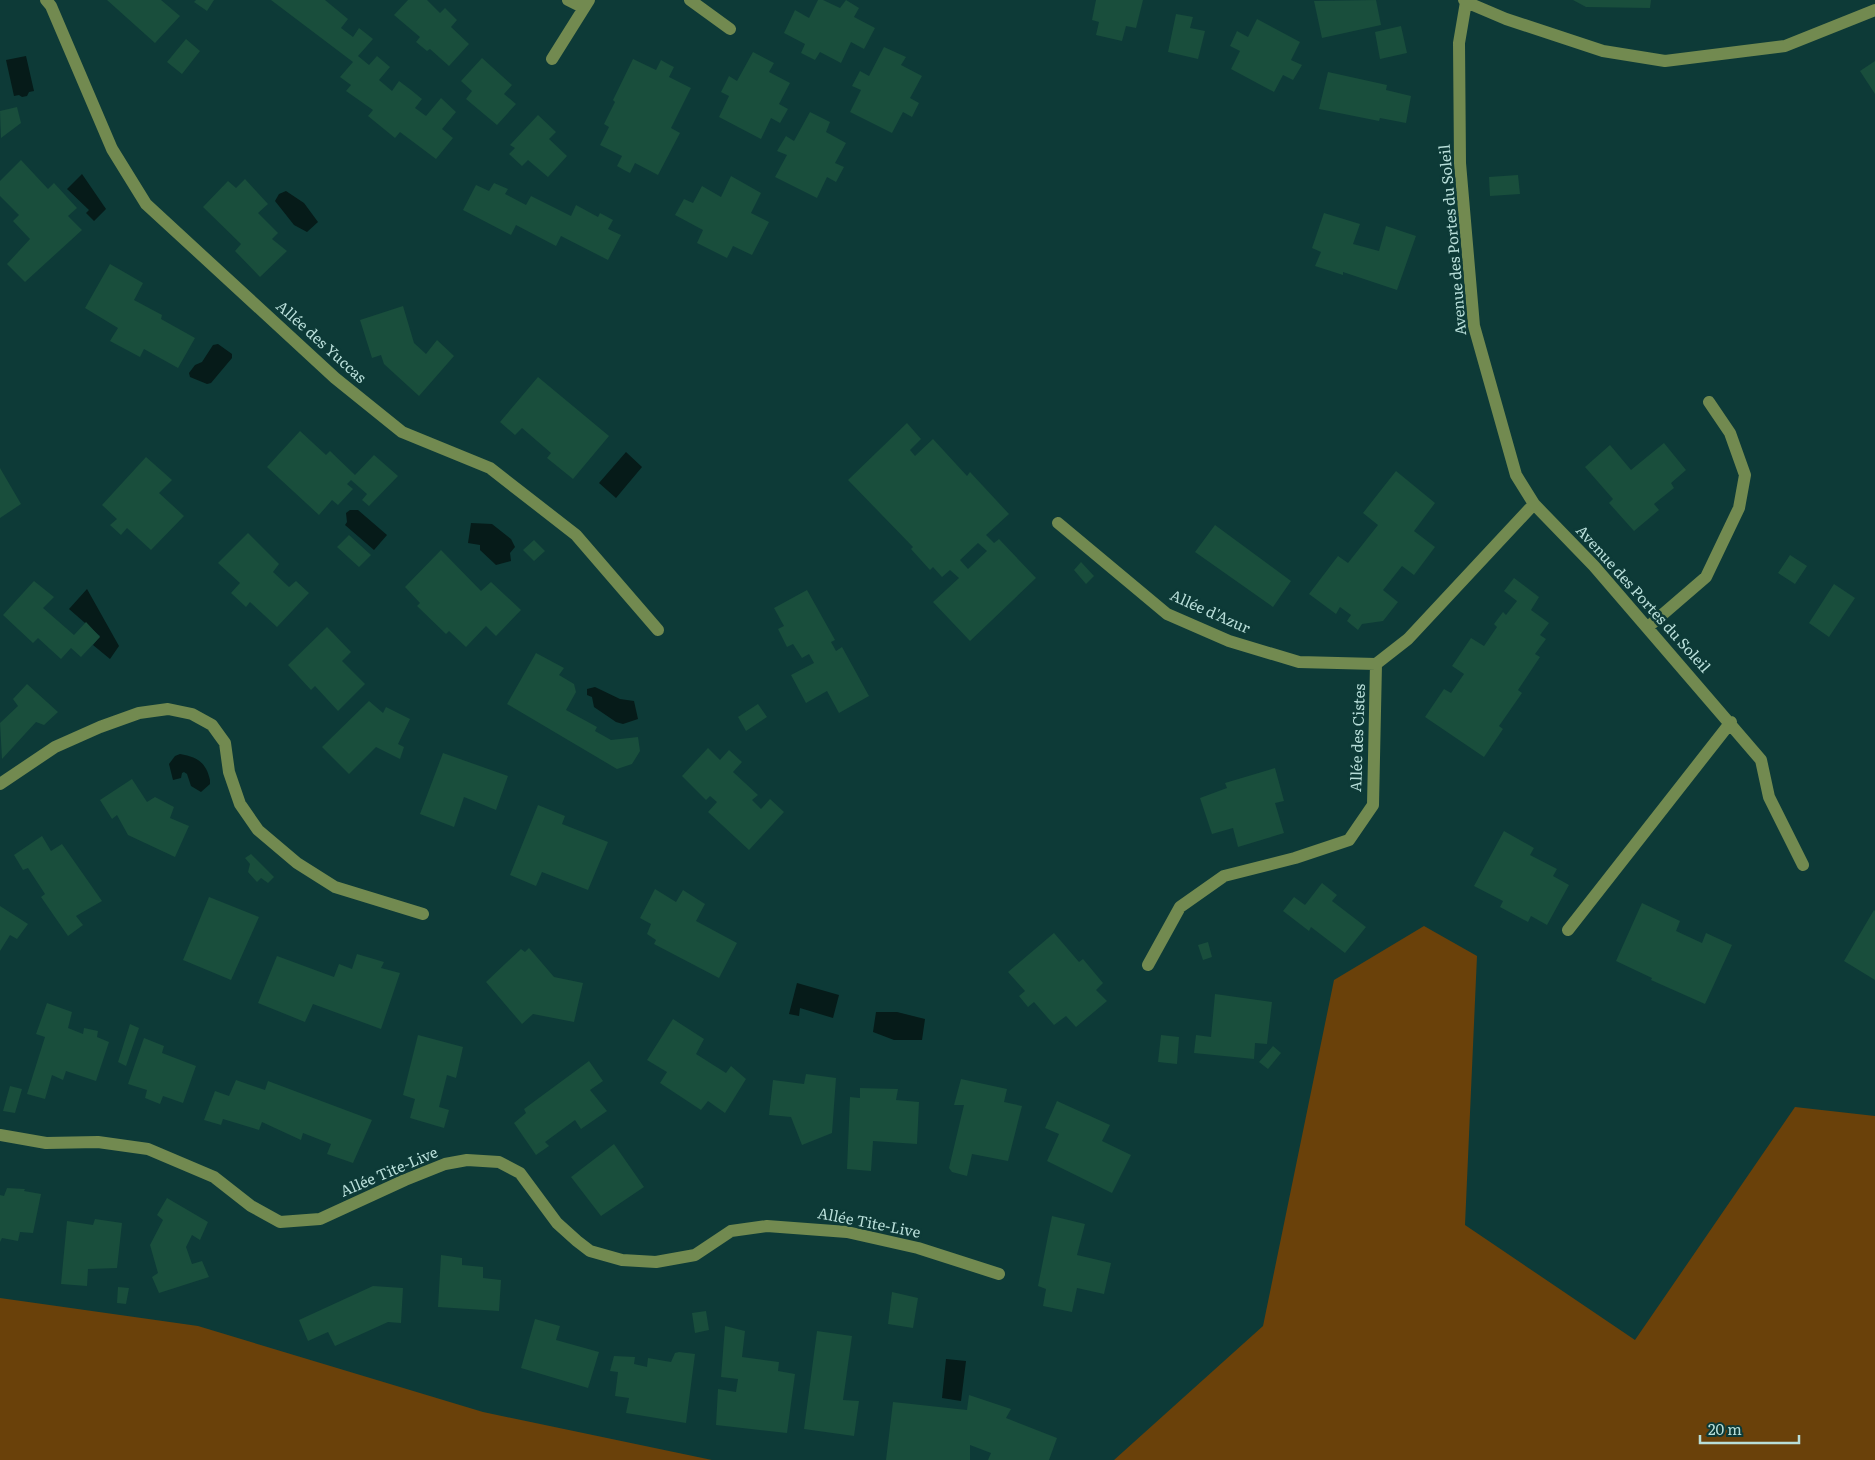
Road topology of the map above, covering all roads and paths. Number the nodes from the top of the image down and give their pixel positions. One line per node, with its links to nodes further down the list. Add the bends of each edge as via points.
1 (46, 0): 13 (street, Allée des Yuccas, via 112,149 146,204 335,378 402,432 490,468 576,535)
2 (568, 0): 5 (street)
3 (690, 0): 7 (street)
4 (1465, 1): 6 (street, via 1506,19 1603,51 1665,60 1785,46); 10 (street, Avenue des Portes du Soleil, via 1459,43 1460,163 1474,326 1516,475)
5 (586, 4): 8 (street)
6 (1875, 10)
7 (730, 29)
8 (552, 59)
9 (1709, 402): 12 (street, via 1730,434 1745,475 1739,508 1706,577)
10 (1534, 504): 12 (street, Avenue des Portes du Soleil); 14 (street, Allée des Cistes, via 1408,639)
11 (1058, 523): 14 (street, Allée d'Azur, via 1167,614 1229,641 1299,662)
12 (1648, 627): 15 (street, Avenue des Portes du Soleil)
13 (658, 630)
14 (1376, 664): 20 (street, Allée des Cistes, via 1373,805 1349,840 1224,876 1180,907)
15 (1731, 722): 17 (street, Avenue des Portes du Soleil, via 1761,760 1769,797); 19 (street)
16 (0, 784): 18 (street, via 55,747 100,727 139,713 168,709 192,714 212,725 225,743 229,772 240,804 258,830 297,863 335,887)
17 (1802, 865)
18 (423, 914)
19 (1568, 930)
20 (1148, 965)
21 (0, 1135): 22 (street, Allée Tite-Live, via 46,1143 98,1142 148,1149 214,1176 251,1206 280,1222 320,1219 446,1164 467,1160 499,1162 520,1173 556,1223 577,1241 590,1251 622,1260 656,1262 694,1255 731,1232 767,1226 847,1232 918,1248)
22 (1000, 1274)

